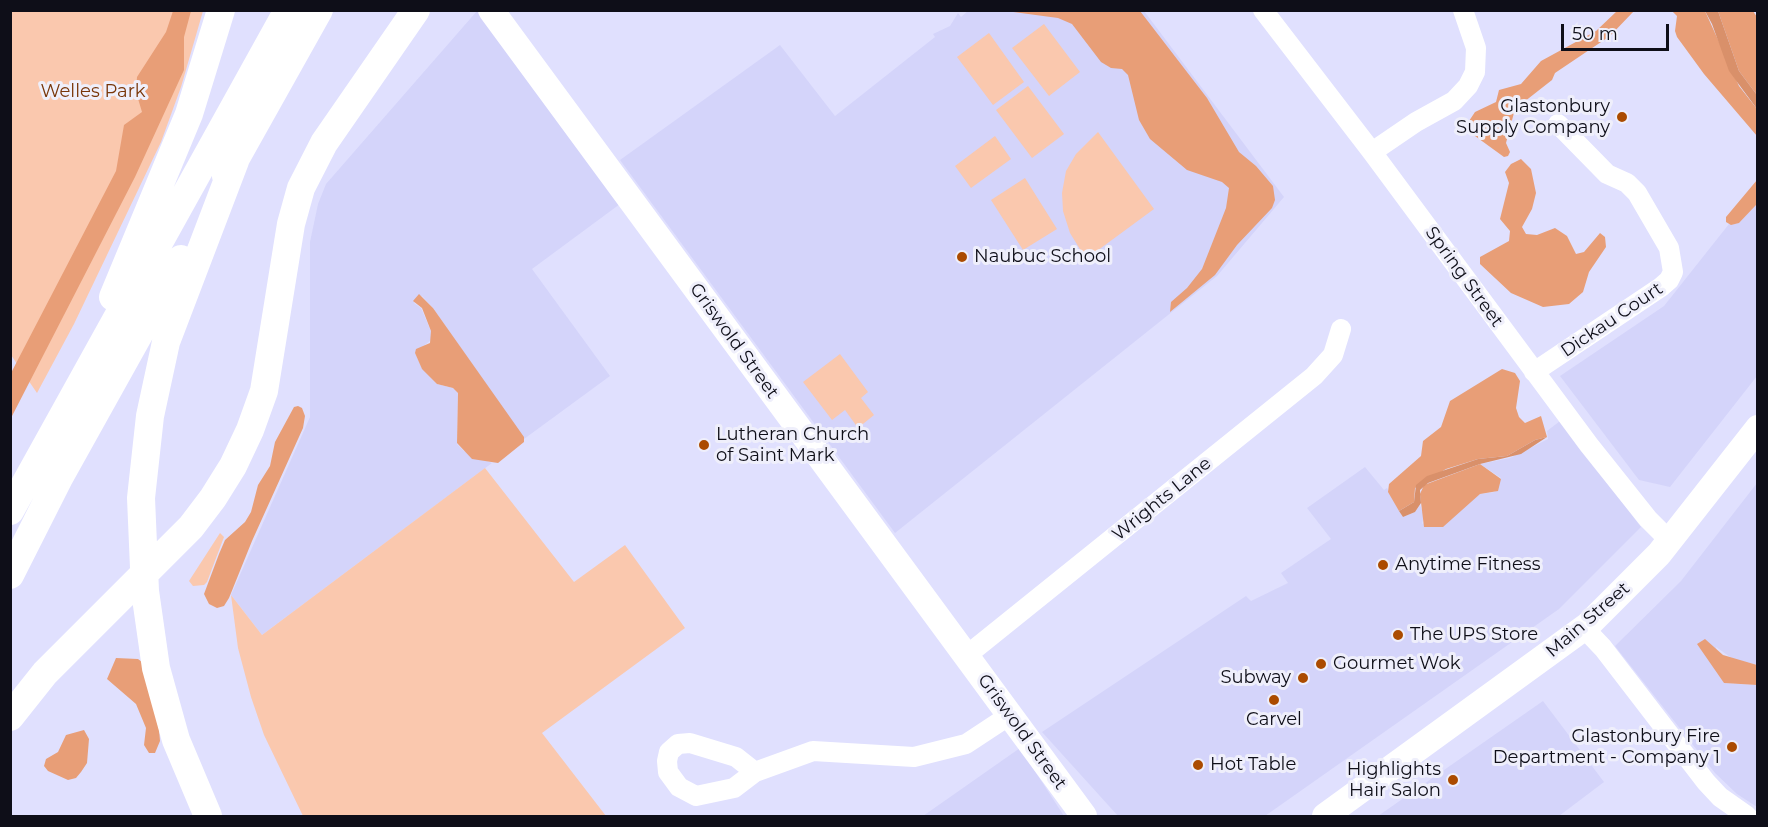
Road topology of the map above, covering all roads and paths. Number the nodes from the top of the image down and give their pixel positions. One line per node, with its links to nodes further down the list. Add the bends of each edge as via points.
1 (221, 10): 12 (highway, via 186,121 119,281)
2 (288, 10): 12 (highway)
3 (319, 10): 10 (highway)
4 (416, 10): 21 (highway, via 324,143 301,188 291,224 264,391 233,466 191,527 45,673)
5 (491, 10): 19 (main road, Griswold Street)
6 (1263, 10): 9 (street, Spring Street)
7 (1463, 10): 9 (street, via 1476,48 1468,86 1454,101)
8 (1558, 124): 13 (street, Dickau Court, via 1607,174 1627,183 1637,193 1669,248 1672,272 1661,287)
9 (1372, 152): 13 (street, Spring Street)
10 (235, 161): 17 (highway, via 59,478); 23 (highway, via 179,303 160,367 143,472 142,555 156,668 170,721)
11 (1341, 329): 19 (street, Wrights Lane, via 1333,355 1314,376)
12 (104, 342): 15 (highway)
13 (1534, 372): 16 (street, Spring Street, via 1648,519)
14 (1758, 428): 16 (main road, Main Street)
15 (10, 512)
16 (1670, 541): 18 (main road, Main Street)
17 (10, 575)
18 (1584, 628): 25 (main road, Main Street); 26 (street, via 1706,782)
19 (966, 656): 20 (main road, Griswold Street)
20 (1010, 715): 22 (street, via 966,744 914,757 813,750); 24 (main road, Griswold Street)
21 (10, 717)
22 (756, 772)
23 (208, 816)
24 (1084, 816)
25 (1324, 816)
26 (1747, 816)

